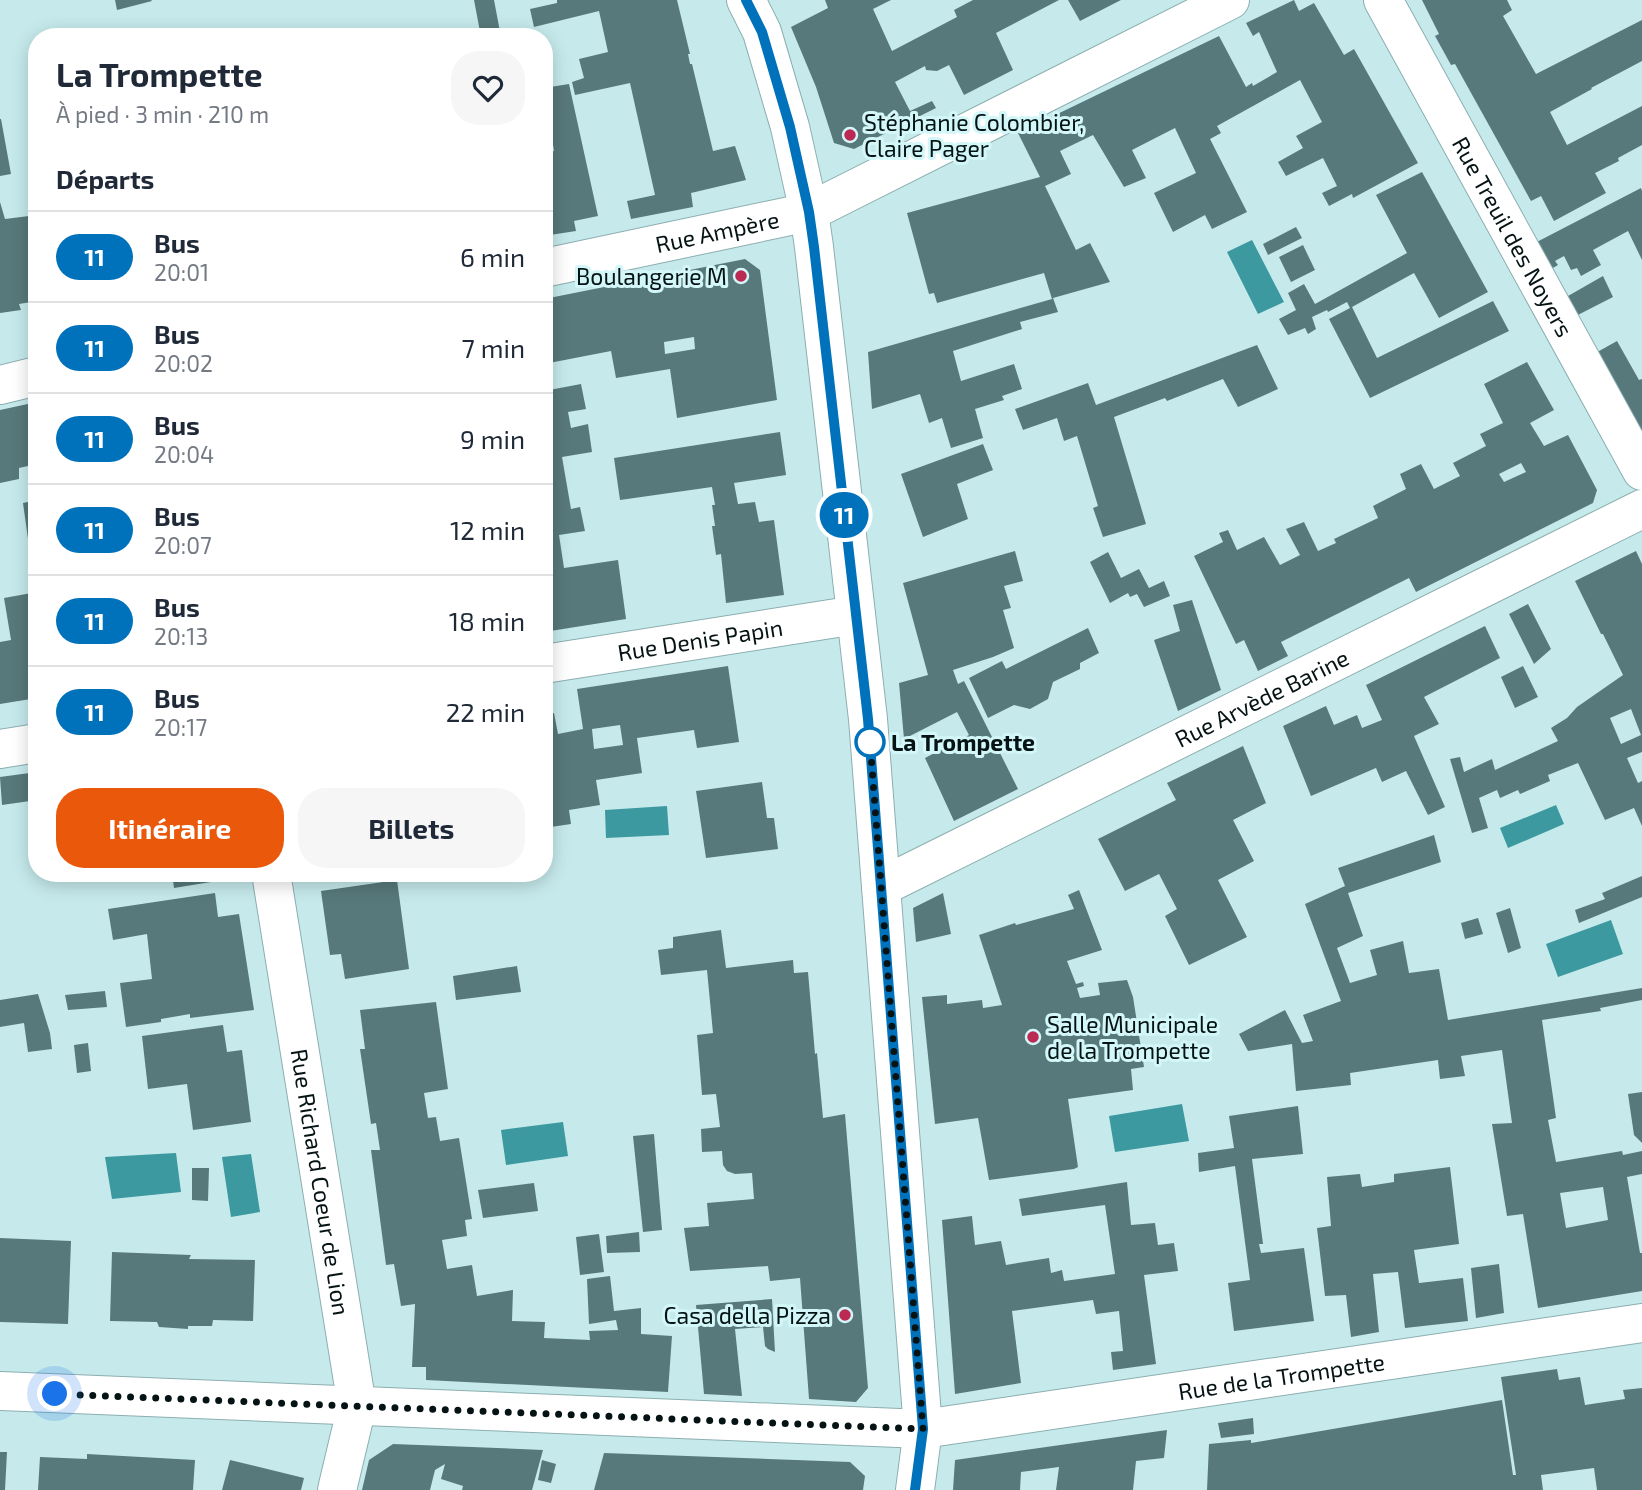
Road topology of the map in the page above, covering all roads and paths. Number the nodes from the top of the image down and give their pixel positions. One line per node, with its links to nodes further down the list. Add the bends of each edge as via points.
1 (746, 0): 4 (street, via 762,32)
2 (1230, 0): 4 (street, Rue Ampère)
3 (1383, 0): 8 (street, Rue Treuil des Noyers)
4 (809, 212): 5 (street, Rue Ampère); 10 (street)
5 (553, 266)
6 (28, 378): 7 (street)
7 (0, 385)
8 (1642, 471)
9 (1642, 509): 15 (street, Rue Arvède Barine)
10 (856, 615): 11 (street, Rue Denis Papin); 15 (street)
11 (553, 663)
12 (28, 744): 13 (street)
13 (0, 749)
14 (272, 882): 18 (street, Rue Richard Coeur de Lion)
15 (881, 887): 19 (street)
16 (1642, 1323): 19 (street, Rue de la Trompette)
17 (0, 1391): 18 (street, Rue de la Trompette)
18 (357, 1406): 19 (street, Rue de la Trompette); 20 (street, Rue Richard Coeur de Lion)
19 (923, 1429): 21 (street)
20 (337, 1490)
21 (915, 1490)

